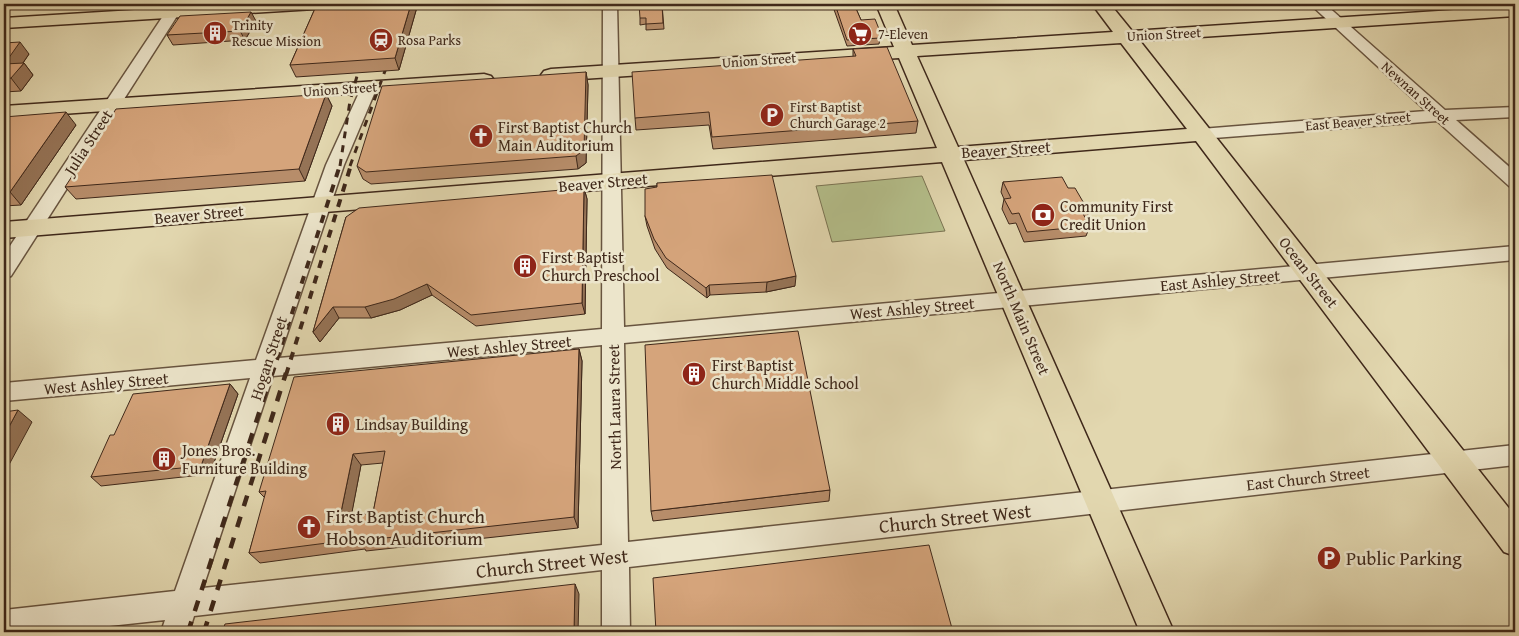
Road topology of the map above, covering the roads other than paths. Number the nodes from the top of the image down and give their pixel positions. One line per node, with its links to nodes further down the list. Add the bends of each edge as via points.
1 (315, 4): 7 (main road)
2 (610, 4): 12 (street, North Laura Street)
3 (885, 4): 11 (main road, North Main Street)
4 (1100, 4): 10 (main road, Ocean Street)
5 (1317, 4): 9 (street, Newnan Street)
6 (1515, 11): 9 (main road, Union Street)
7 (172, 13): 8 (main road); 16 (street, Julia Street)
8 (4, 23)
9 (1338, 23): 10 (main road, Union Street); 19 (street, Newnan Street)
10 (1126, 36): 11 (main road, Union Street); 20 (main road, Ocean Street)
11 (905, 50): 12 (main road, Union Street); 21 (main road, North Main Street)
12 (610, 71): 13 (main road, Union Street); 22 (street, North Laura Street)
13 (530, 76)
14 (500, 78): 15 (main road, Union Street)
15 (369, 87): 16 (main road, Union Street); 24 (street, Hogan Street)
16 (112, 105): 17 (main road, Union Street); 25 (street, Julia Street)
17 (4, 112)
18 (1515, 112): 19 (street, East Beaver Street)
19 (1442, 116): 20 (street, East Beaver Street); 23 (street, Newnan Street)
20 (1201, 134): 21 (main road, Beaver Street); 29 (main road, Ocean Street)
21 (950, 154): 22 (main road, Beaver Street); 30 (main road, North Main Street)
22 (613, 181): 24 (main road, Beaver Street); 31 (street, North Laura Street)
23 (1515, 182)
24 (320, 204): 25 (main road, Beaver Street); 32 (street, Hogan Street)
25 (32, 227): 26 (main road, Beaver Street); 28 (street, Julia Street)
26 (4, 230)
27 (1515, 253): 29 (street, East Ashley Street)
28 (4, 271)
29 (1309, 272): 30 (street, East Ashley Street); 35 (main road, Ocean Street)
30 (1014, 299): 31 (street, West Ashley Street); 36 (main road, North Main Street)
31 (613, 336): 32 (street, West Ashley Street); 38 (street, North Laura Street)
32 (265, 368): 33 (street, West Ashley Street); 39 (street, Hogan Street)
33 (4, 392)
34 (1515, 454): 35 (street, East Church Street)
35 (1454, 461): 36 (street, East Church Street); 37 (main road, Ocean Street)
36 (1101, 501): 38 (street, Church Street West); 43 (main road, North Main Street)
37 (1515, 541)
38 (616, 555): 39 (street, Church Street West); 42 (street, North Laura Street)
39 (185, 604): 40 (street, Church Street West); 41 (street, Hogan Street)
40 (4, 624)
41 (175, 632)
42 (616, 632)
43 (1157, 632)

